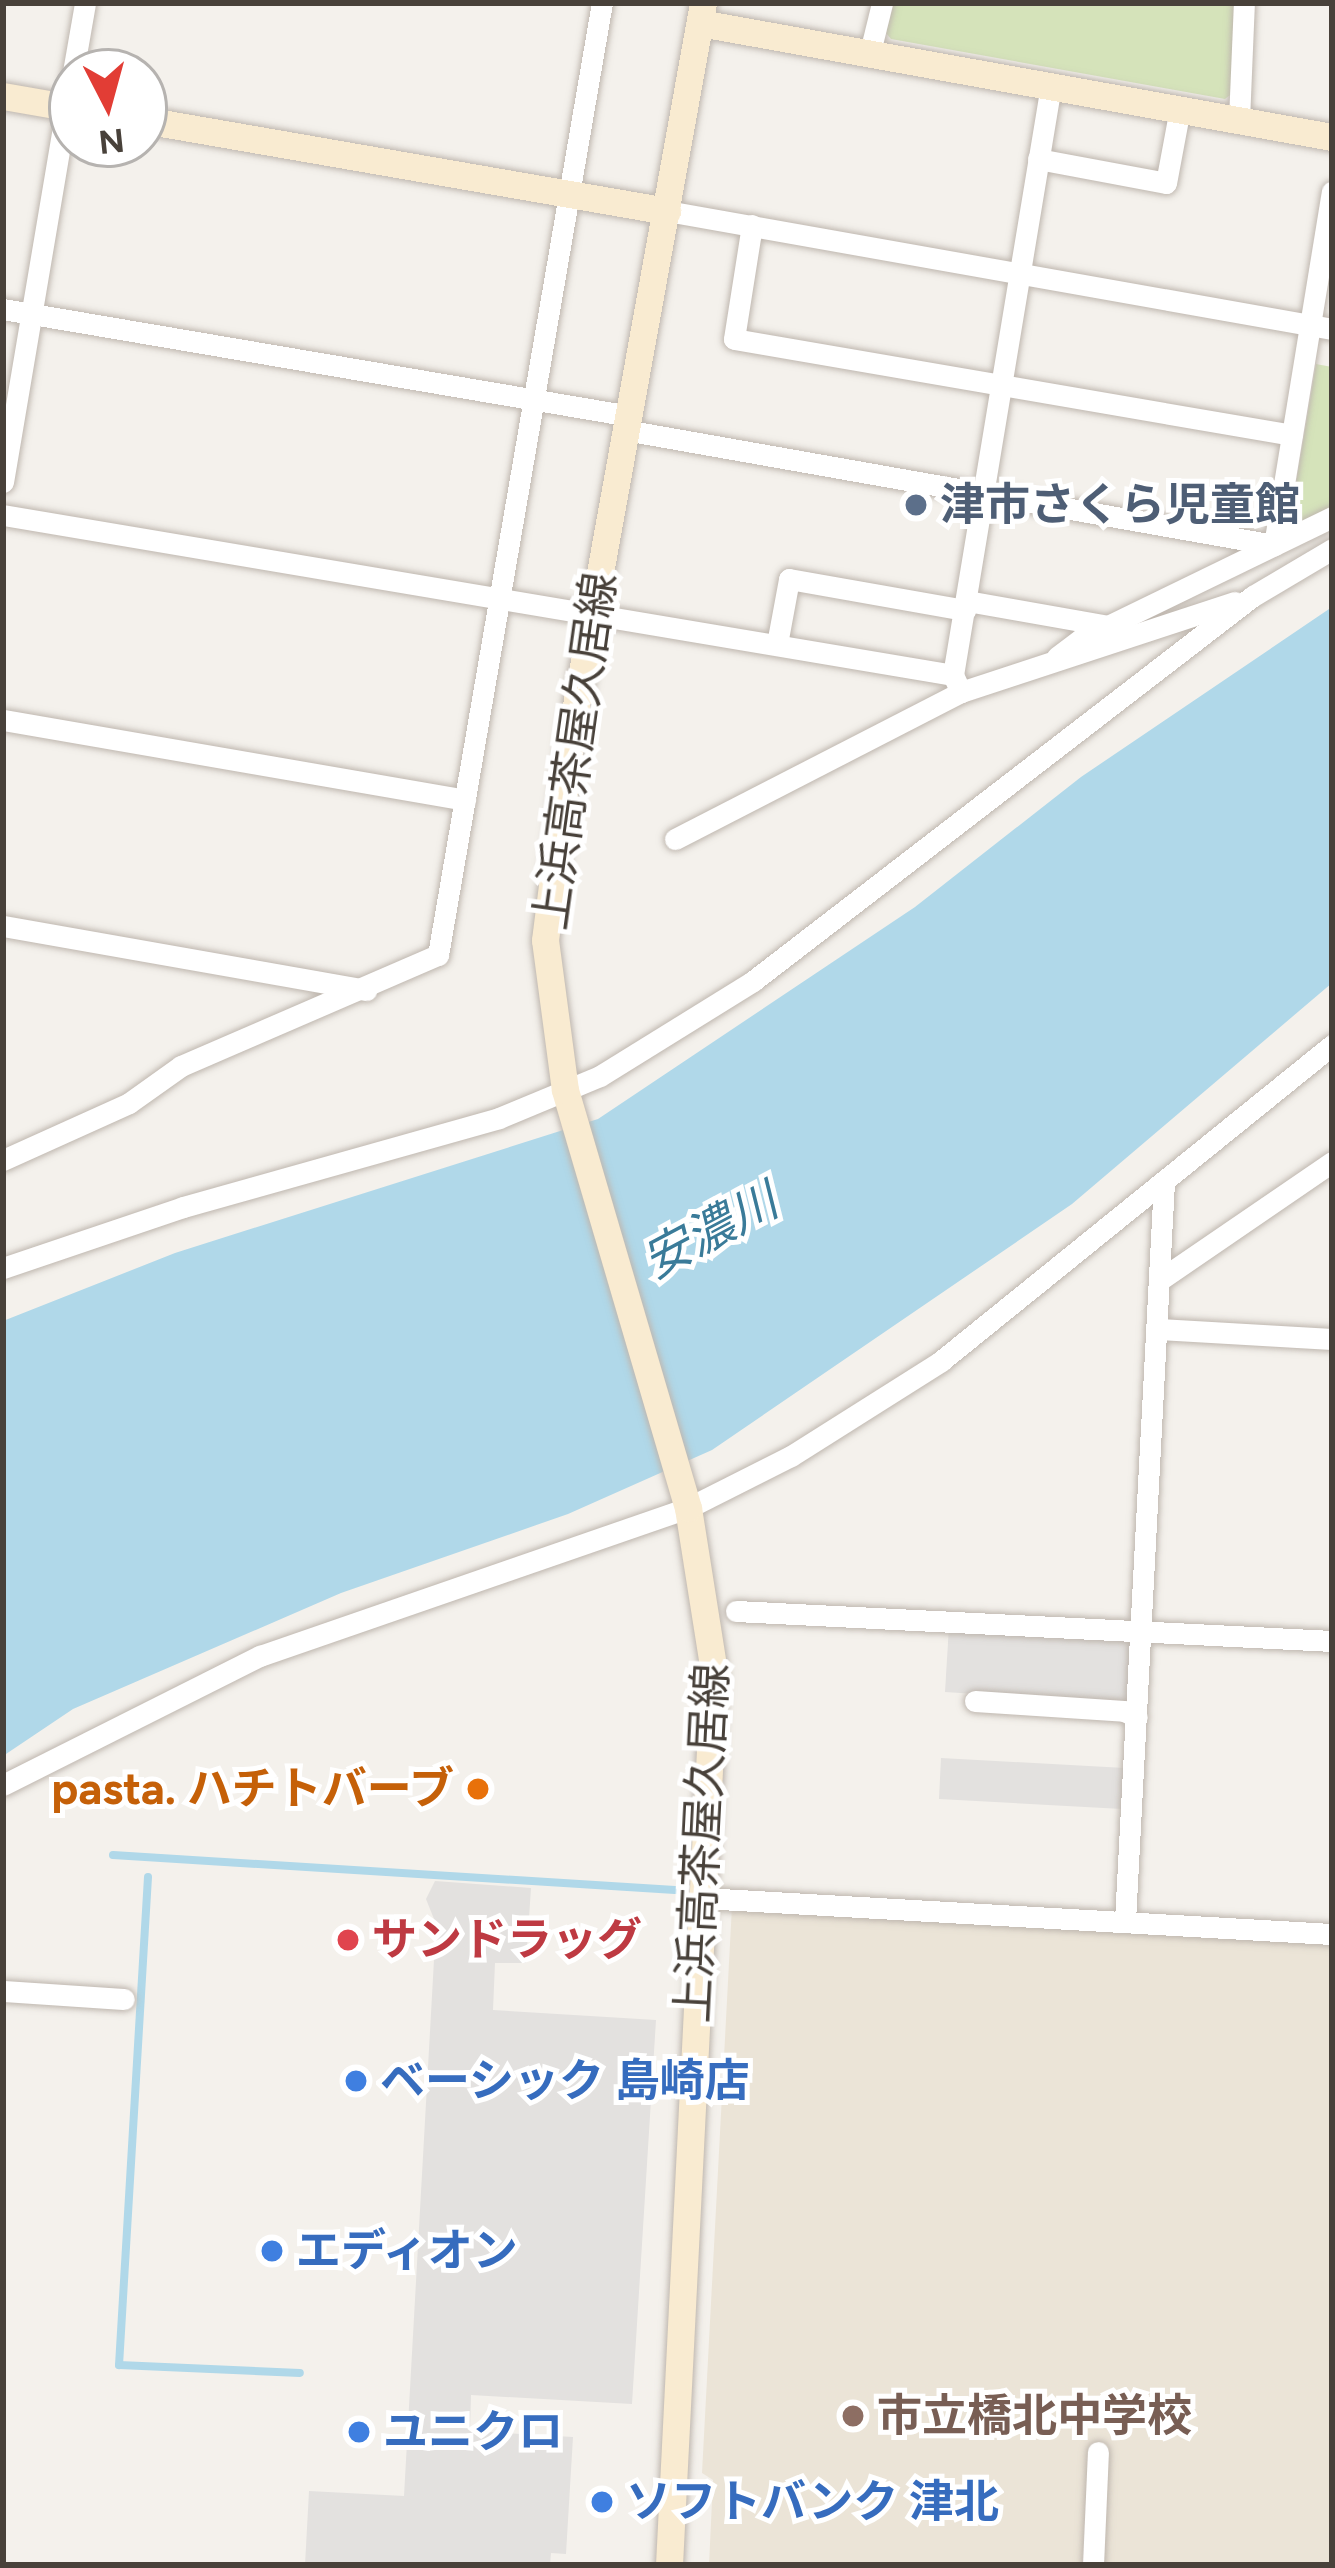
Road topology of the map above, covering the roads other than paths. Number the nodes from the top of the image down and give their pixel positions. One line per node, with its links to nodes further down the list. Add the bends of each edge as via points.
1 (85, 3): 6 (street)
2 (602, 3): 18 (street)
3 (882, 3): 7 (street)
4 (1244, 3): 12 (street)
5 (702, 13): 7 (main road); 19 (main road, 上浜高茶屋久居線)
6 (77, 48)
7 (870, 52): 8 (main road)
8 (1051, 85): 11 (main road); 15 (street)
9 (3, 96): 10 (main road)
10 (48, 104)
11 (1180, 108): 12 (main road); 15 (street, via 1166,183)
12 (1239, 120): 14 (main road)
13 (168, 124): 18 (main road)
14 (1332, 137)
15 (1038, 159): 22 (street)
16 (58, 168): 24 (street)
17 (1332, 192): 21 (street)
18 (570, 194): 19 (main road); 27 (street)
19 (667, 211): 20 (street); 28 (main road, 上浜高茶屋久居線)
20 (752, 225): 22 (street); 26 (street, via 734,339)
21 (1328, 236): 25 (street)
22 (1018, 273): 25 (street); 26 (street)
23 (3, 309): 24 (street)
24 (32, 314): 27 (street); 30 (street)
25 (1321, 327): 29 (street)
26 (1001, 384): 29 (street); 31 (street)
27 (535, 400): 28 (street); 37 (street)
28 (627, 423): 31 (street); 39 (main road, 上浜高茶屋久居線)
29 (1292, 435): 34 (street)
30 (3, 482)
31 (985, 493): 34 (street); 38 (street)
32 (3, 515): 37 (street)
33 (1332, 517): 34 (street)
34 (1274, 545): 40 (street)
35 (1332, 549): 36 (street)
36 (1253, 596): 42 (street); 50 (street, via 739,992)
37 (499, 599): 39 (street); 45 (street)
38 (966, 606): 40 (street); 41 (street, via 788,579); 43 (street)
39 (593, 614): 41 (street); 50 (main road, 上浜高茶屋久居線, via 548,889 549,987)
40 (1110, 626): 42 (street)
41 (777, 644): 43 (street)
42 (1052, 661): 43 (street)
43 (957, 683): 46 (street, via 944,706)
44 (3, 720): 45 (street)
45 (464, 800): 48 (street, via 438,955)
46 (675, 838)
47 (3, 926): 48 (street)
48 (367, 990): 51 (street, via 181,1066 129,1103)
49 (1332, 1045): 53 (street)
50 (565, 1090): 54 (street, via 499,1118 183,1207); 58 (main road, 上浜高茶屋久居線)
51 (3, 1160)
52 (1332, 1162): 55 (street)
53 (1164, 1182): 55 (street); 58 (street, via 923,1373 791,1456)
54 (3, 1268)
55 (1161, 1279): 56 (street)
56 (1160, 1329): 57 (street); 60 (street)
57 (1332, 1339)
58 (688, 1508): 64 (street, via 260,1656); 65 (main road, 上浜高茶屋久居線, via 714,1672)
59 (736, 1611): 60 (street)
60 (1142, 1628): 61 (street); 63 (street)
61 (1332, 1641)
62 (975, 1701): 63 (street)
63 (1137, 1717): 66 (street)
64 (3, 1785)
65 (703, 1898): 66 (street); 71 (main road, 上浜高茶屋久居線)
66 (1126, 1921): 67 (street)
67 (1332, 1934)
68 (3, 1991): 69 (street)
69 (124, 1999)
70 (1098, 2452): 72 (street)
71 (669, 2565)
72 (1093, 2565)

